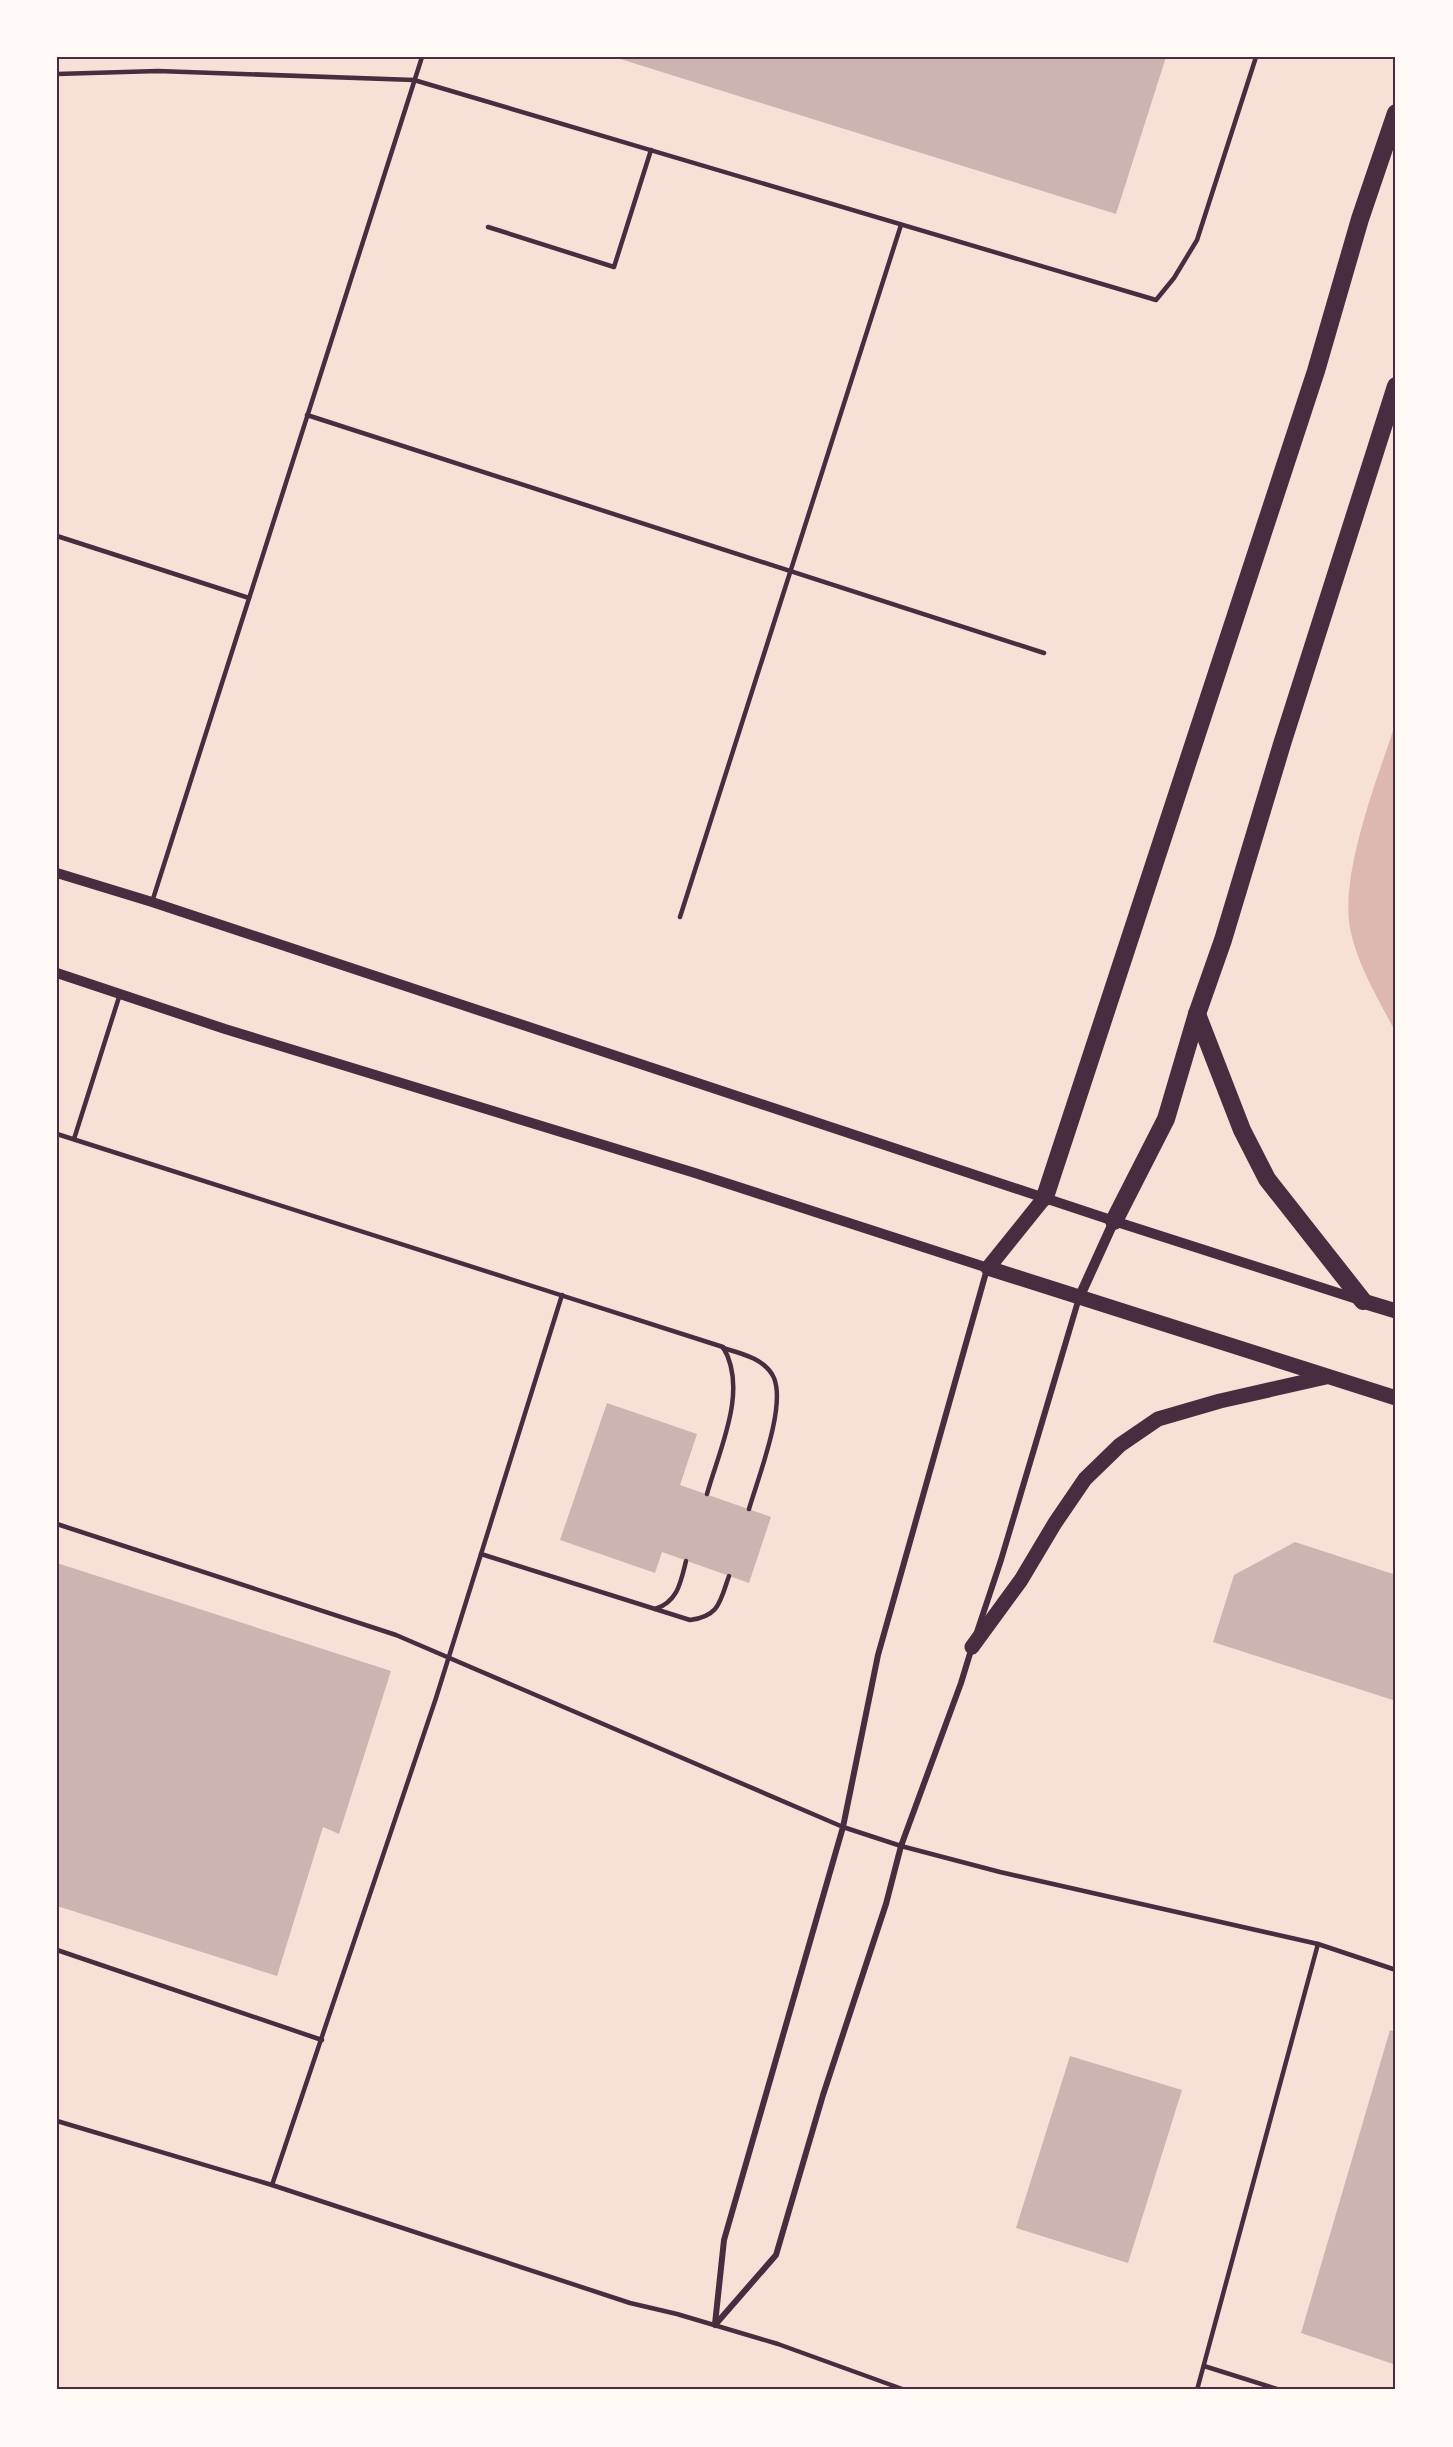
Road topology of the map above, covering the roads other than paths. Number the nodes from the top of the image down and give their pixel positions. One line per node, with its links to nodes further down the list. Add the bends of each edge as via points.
1 (422, 57): 4 (lane)
2 (1256, 57): 7 (lane, via 1197,240 1156,300)
3 (57, 74): 4 (lane, via 158,71)
4 (414, 80): 6 (lane); 10 (lane)
5 (1396, 113): 23 (highway, via 1316,371)
6 (651, 150): 7 (lane); 8 (lane, via 614,267)
7 (901, 225): 12 (lane)
8 (488, 227)
9 (1396, 387): 20 (highway)
10 (307, 415): 12 (lane); 13 (lane)
11 (57, 536): 13 (lane)
12 (791, 571): 14 (lane); 17 (lane)
13 (249, 598): 16 (lane)
14 (1044, 652)
15 (57, 873): 16 (street)
16 (152, 902): 23 (street)
17 (680, 917)
18 (57, 973): 19 (street)
19 (120, 994): 22 (lane); 25 (street)
20 (1197, 1014): 24 (highway, via 1166,1119); 28 (highway, via 1242,1130 1267,1179)
21 (57, 1134): 22 (lane)
22 (74, 1139): 26 (lane)
23 (1045, 1197): 24 (street); 25 (main road)
24 (1114, 1221): 27 (street); 28 (street)
25 (988, 1268): 27 (main road); 42 (street, via 878,1655)
26 (562, 1295): 30 (lane); 36 (lane)
27 (1079, 1298): 31 (main road); 40 (street)
28 (1363, 1301): 29 (main road)
29 (1396, 1311)
30 (723, 1347): 33 (lane, via 731,1360 735,1380 733,1400); 34 (lane, via 760,1362 774,1377 774,1422)
31 (1330, 1377): 32 (main road); 40 (main road, via 1158,1419 1120,1445 1085,1479 1021,1580)
32 (1396, 1398)
33 (707, 1494)
34 (749, 1509)
35 (57, 1524): 41 (lane, via 396,1635)
36 (481, 1554): 39 (lane); 41 (lane)
37 (686, 1561): 39 (lane, via 675,1596 654,1609)
38 (729, 1576): 39 (lane, via 720,1604 700,1618 690,1620)
39 (638, 1605)
40 (972, 1647): 43 (street)
41 (449, 1657): 42 (lane); 47 (lane)
42 (843, 1827): 43 (lane); 50 (street, via 724,2240)
43 (901, 1846): 44 (lane); 50 (street, via 776,2255)
44 (1318, 1944): 46 (lane); 51 (lane)
45 (57, 1950): 47 (lane)
46 (1396, 1970)
47 (322, 2040): 49 (lane)
48 (57, 2121): 49 (lane)
49 (272, 2185): 50 (lane, via 630,2303)
50 (715, 2325): 52 (lane)
51 (1204, 2366): 53 (lane); 54 (lane)
52 (905, 2390)
53 (1197, 2390)
54 (1280, 2390)

